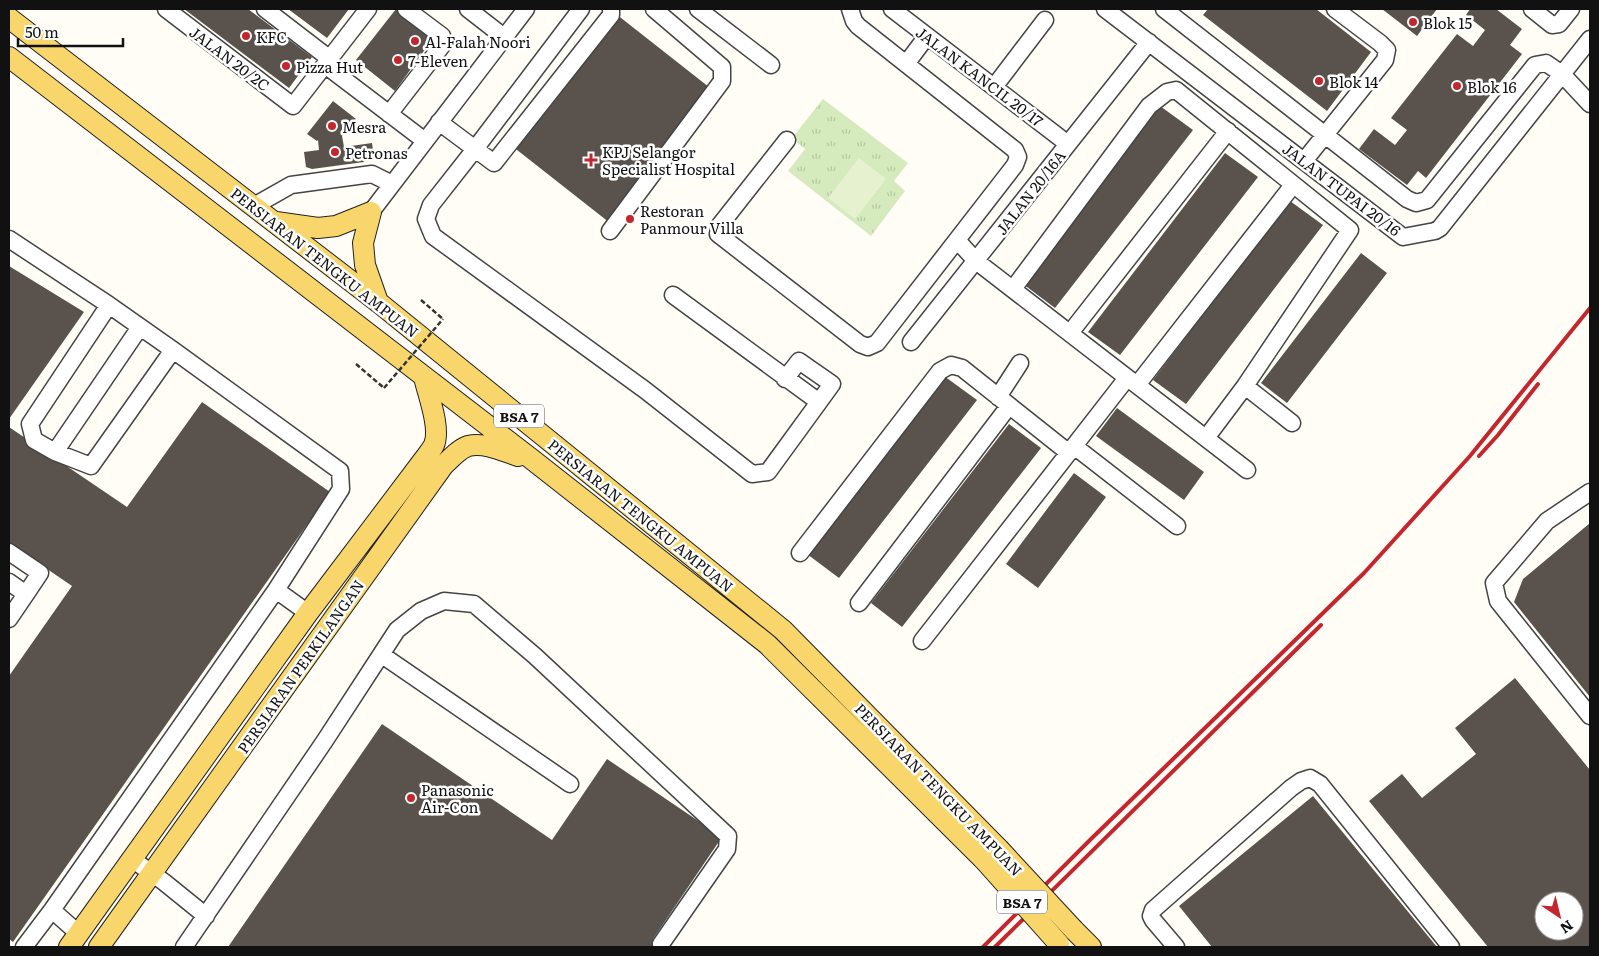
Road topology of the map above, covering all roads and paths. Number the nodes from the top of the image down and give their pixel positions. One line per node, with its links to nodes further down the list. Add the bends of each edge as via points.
1 (166, 9): 25 (street, JALAN 20/2C, via 293,106)
2 (264, 9): 25 (street)
3 (368, 9): 25 (street)
4 (406, 9): 31 (street, via 442,36 444,43)
5 (468, 9): 21 (street)
6 (526, 9): 21 (street)
7 (581, 9): 38 (street)
8 (611, 9): 38 (street, via 611,15 494,163)
9 (654, 9): 47 (street, via 722,67 722,80)
10 (698, 9): 27 (street)
11 (850, 9): 26 (street, via 858,26)
12 (892, 9): 20 (street, JALAN KANCIL 20/17)
13 (1105, 9): 23 (street, JALAN TUPAI 20/16)
14 (1335, 9): 34 (street, via 1386,50 1385,60)
15 (1532, 9): 16 (street, via 1552,25 1559,24)
16 (1571, 9)
17 (1175, 12): 34 (street)
18 (9, 18): 42 (main road, PERSIARAN TENGKU AMPUAN / BSA 7)
19 (1045, 20): 29 (street)
20 (927, 36): 26 (street); 29 (street, JALAN KANCIL 20/17)
21 (504, 37): 32 (street)
22 (1590, 39): 28 (street, JALAN TUPAI 20/16)
23 (1149, 42): 37 (street, JALAN 20/16A); 39 (street, JALAN TUPAI 20/16)
24 (9, 57): 62 (main road, PERSIARAN TENGKU AMPUAN / BSA 7)
25 (327, 62): 31 (street)
26 (906, 64): 49 (street, via 1015,150 1018,157)
27 (771, 65)
28 (1562, 74): 30 (street); 34 (street, via 1546,63 1536,65 1427,200 1416,203); 43 (street, JALAN TUPAI 20/16, via 1440,228 1403,237)
29 (994, 87): 37 (street, JALAN KANCIL 20/17)
30 (1590, 104)
31 (389, 114): 36 (street)
32 (439, 122): 36 (street); 38 (street)
33 (1228, 131): 41 (street); 51 (street, via 1176,90 1167,92 1149,106); 57 (street)
34 (1324, 134): 39 (street)
35 (787, 140): 49 (street, via 720,225 718,234 860,344 877,343)
36 (425, 142): 40 (street)
37 (1068, 144): 50 (street, JALAN 20/16A)
38 (475, 149): 67 (street, via 431,205 426,219 433,236 645,390 752,474 768,472)
39 (1304, 161): 43 (street, JALAN TUPAI 20/16)
40 (392, 184): 42 (street, via 372,174 291,185); 44 (street)
41 (1293, 185): 46 (street); 64 (street)
42 (254, 206): 45 (main road, PERSIARAN TENGKU AMPUAN / BSA 7)
43 (1366, 208): 46 (street)
44 (371, 212): 45 (main road, via 336,226 318,228); 54 (main road, via 363,243 365,265)
45 (274, 222): 54 (main road, PERSIARAN TENGKU AMPUAN / BSA 7)
46 (1350, 230): 65 (street)
47 (610, 231)
48 (9, 239): 55 (street)
49 (958, 240): 50 (street)
50 (976, 261): 51 (street); 58 (street, JALAN 20/16A)
51 (1013, 289): 57 (street)
52 (673, 295): 63 (street)
53 (420, 300): 61 (path, bridge, via 443,319 384,388)
54 (378, 302): 88 (main road, PERSIARAN TENGKU AMPUAN / BSA 7, via 783,630)
55 (109, 305): 56 (street); 71 (street, via 30,424 34,440)
56 (140, 327): 59 (street); 71 (street)
57 (1070, 333): 64 (street)
58 (911, 342)
59 (173, 350): 71 (street, via 91,466); 79 (street, via 340,471 341,489)
60 (1020, 362): 66 (street)
61 (356, 364)
62 (424, 377): 72 (main road, PERSIARAN TENGKU AMPUAN / BSA 7); 82 (main road, via 432,409 434,444)
63 (785, 379): 67 (street); 67 (street, via 799,362 808,367 832,384)
64 (1132, 381): 69 (street); 70 (street)
65 (1245, 386): 68 (street); 69 (street)
66 (1004, 401): 70 (street); 77 (street, via 962,368 951,365 940,371); 81 (street)
67 (819, 402)
68 (1292, 423)
69 (1206, 438): 73 (street)
70 (1071, 450): 75 (street); 84 (street)
71 (55, 452)
72 (534, 461): 88 (main road, PERSIARAN TENGKU AMPUAN / BSA 7, via 767,644); 90 (main road, PERSIARAN PERKILANGAN, via 485,446 468,446 443,466)
73 (1247, 470)
74 (1590, 492): 86 (street, via 1547,522 1494,583 1498,601)
75 (1177, 526)
76 (9, 552): 80 (street, via 40,573)
77 (800, 553)
78 (9, 582): 80 (street)
79 (276, 590): 82 (street); 91 (street)
80 (26, 594): 83 (street)
81 (859, 603)
82 (308, 613): 89 (main road)
83 (9, 619)
84 (922, 641)
85 (382, 655): 87 (street); 92 (street); 94 (street, via 397,630 421,611 444,601 474,604 535,656 728,836 727,849)
86 (1590, 716)
87 (570, 784)
88 (992, 855): 95 (main road, PERSIARAN TENGKU AMPUAN / BSA 7, bridge); 99 (main road, PERSIARAN TENGKU AMPUAN / BSA 7, bridge)
89 (132, 859): 90 (street); 93 (main road)
90 (152, 874): 92 (street); 97 (main road, PERSIARAN PERKILANGAN)
91 (52, 910): 93 (street); 96 (street)
92 (206, 916): 98 (street)
93 (74, 940)
94 (661, 944)
95 (1061, 945)
96 (24, 947)
97 (99, 947)
98 (184, 947)
99 (1091, 947)
100 (1176, 947): 101 (street, via 1153,920 1152,910 1291,788 1310,778 1320,784)
101 (1451, 947)

